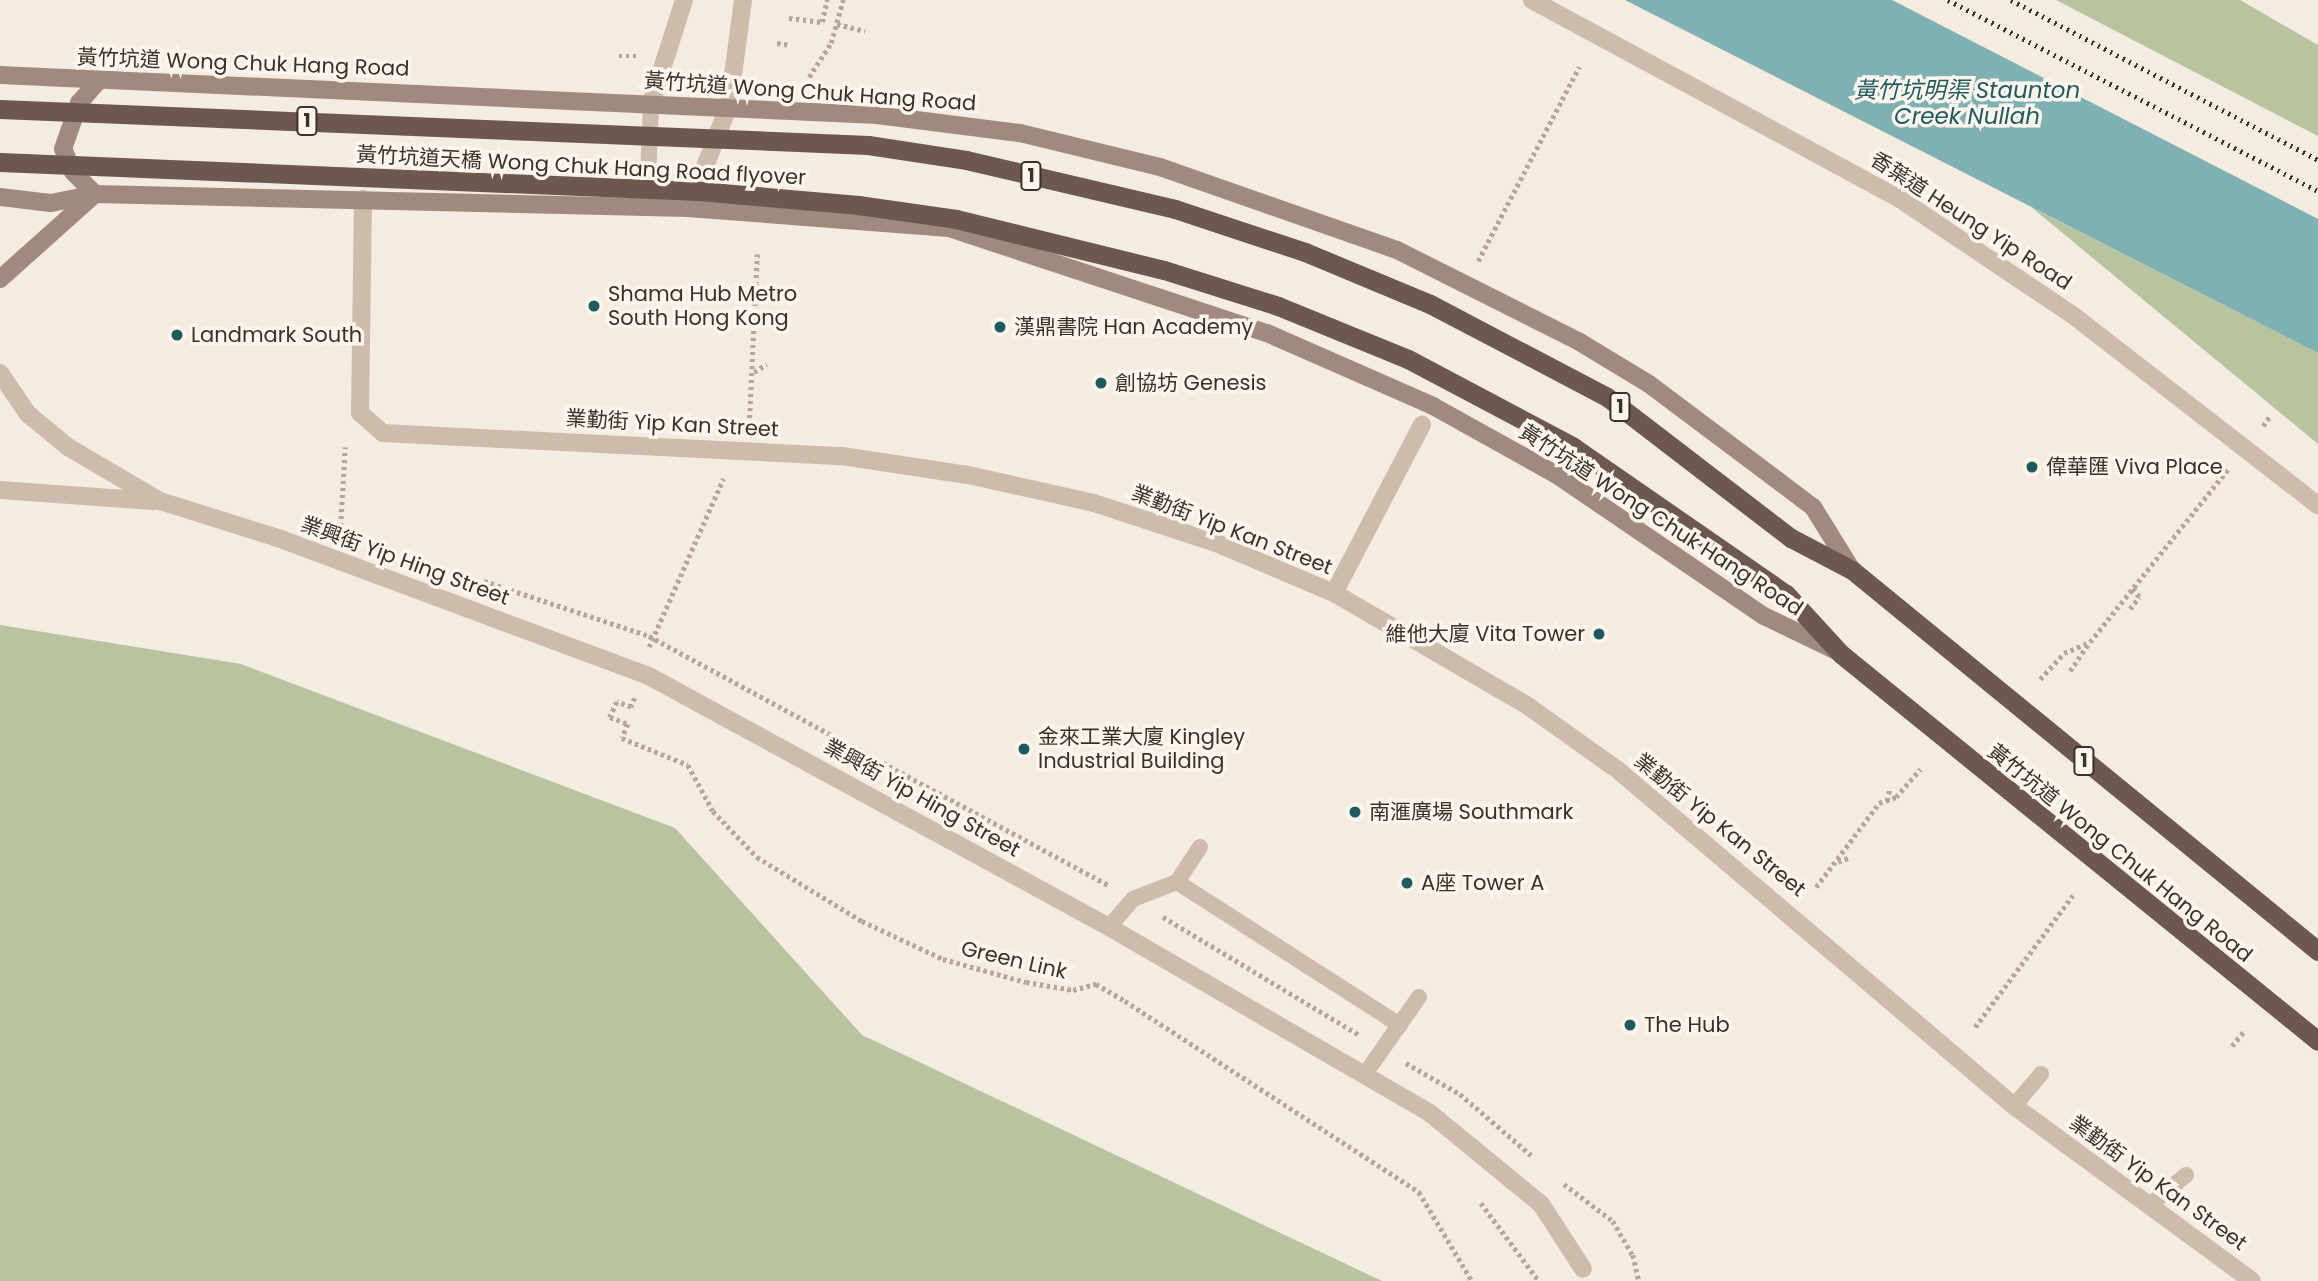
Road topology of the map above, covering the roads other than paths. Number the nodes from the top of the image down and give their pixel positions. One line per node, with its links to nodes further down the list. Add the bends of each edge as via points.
1 (684, 0): 6 (street)
2 (743, 0): 7 (street)
3 (1532, 0): 20 (street, 香葉道 Heung Yip Road, via 1809,145 1922,213 2074,316)
4 (0, 75): 5 (main road, 黃竹坑道 Wong Chuk Hang Road)
5 (98, 81): 6 (main road, 黃竹坑道 Wong Chuk Hang Road); 10 (main road, via 79,103 63,149 73,172)
6 (652, 103): 7 (main road, 黃竹坑道 Wong Chuk Hang Road); 13 (lane)
7 (729, 105): 14 (street); 21 (main road, 黃竹坑道 Wong Chuk Hang Road, via 1020,133 1235,189 1397,250 1649,384 1814,507)
8 (0, 109): 21 (highway, 黃竹坑道天橋 Wong Chuk Hang Road flyover / 1, bridge, via 868,145 966,160 1175,209 1304,251 1430,304 1607,397 1791,538)
9 (0, 162): 23 (highway, 黃竹坑道天橋 Wong Chuk Hang Road flyover, bridge, via 699,191 870,206 956,219 1164,270 1278,306 1408,359 1572,446 1786,594)
10 (95, 194): 11 (main road, 黃竹坑道 Wong Chuk Hang Road, via 51,203); 12 (main road, 黃竹坑道 Wong Chuk Hang Road); 15 (main road)
11 (0, 197)
12 (363, 199): 13 (main road, 黃竹坑道 Wong Chuk Hang Road); 22 (street, 業勤街 Yip Kan Street, via 360,413 383,433 842,456 968,475 1094,503 1216,543)
13 (647, 206): 14 (main road, 黃竹坑道 Wong Chuk Hang Road)
14 (688, 208): 23 (main road, 黃竹坑道 Wong Chuk Hang Road, via 872,217 949,228 1267,333 1476,430 1557,475 1764,616)
15 (0, 279)
16 (0, 373): 19 (street, via 28,414 68,447)
17 (1422, 425): 22 (street)
18 (0, 490): 19 (street)
19 (160, 501): 26 (street, 業興街 Yip Hing Street, via 278,538 647,675)
20 (2318, 505)
21 (1852, 569): 27 (highway, 黃竹坑道 Wong Chuk Hang Road / 1)
22 (1334, 593): 33 (street, 業勤街 Yip Kan Street, via 1528,705 1619,771)
23 (1842, 654): 30 (highway, 黃竹坑道 Wong Chuk Hang Road)
24 (1200, 847): 25 (lane)
25 (1177, 882): 26 (lane, via 1133,899); 29 (lane)
26 (1109, 927): 31 (street, 業興街 Yip Hing Street)
27 (2318, 951)
28 (1419, 997): 29 (lane)
29 (1400, 1026): 31 (lane)
30 (2318, 1041)
31 (1365, 1074): 36 (street, 業興街 Yip Hing Street, via 1431,1114 1541,1204)
32 (2041, 1074): 33 (lane)
33 (2014, 1106): 35 (street, 業勤街 Yip Kan Street)
34 (2186, 1175): 35 (lane)
35 (2150, 1205): 37 (street, 業勤街 Yip Kan Street)
36 (1583, 1269)
37 (2252, 1281)

